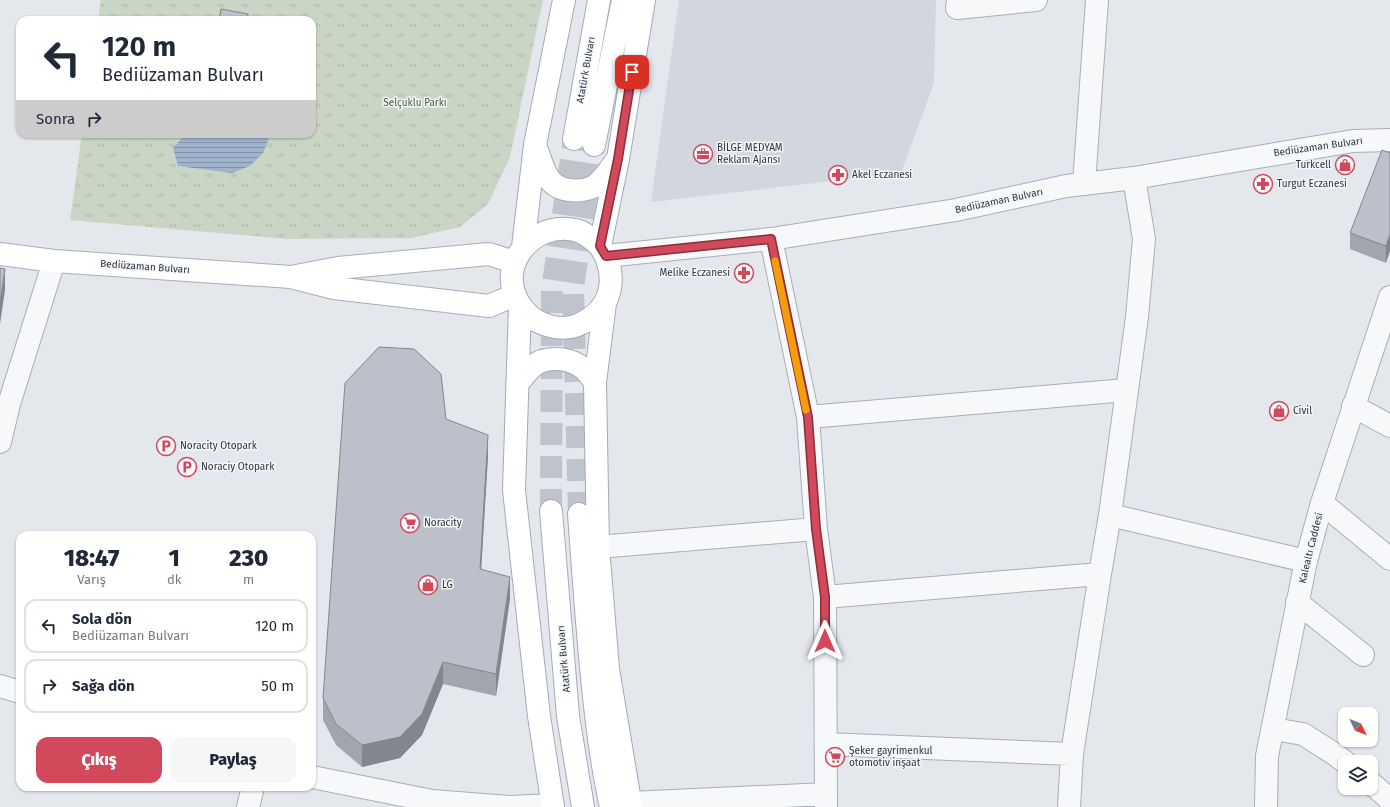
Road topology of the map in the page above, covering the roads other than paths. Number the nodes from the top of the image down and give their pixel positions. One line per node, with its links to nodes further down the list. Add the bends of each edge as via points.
1 (564, 0): 10 (main road)
2 (599, 0): 8 (main road, Atatürk Bulvarı)
3 (623, 0): 11 (main road)
4 (644, 0): 12 (main road)
5 (1036, 0): 7 (street)
6 (1097, 0): 14 (street)
7 (958, 4)
8 (574, 139)
9 (1390, 140): 13 (street, Bediüzaman Bulvarı, via 1352,141)
10 (535, 145): 12 (main road, via 548,178 558,187 570,190 592,187); 18 (main road)
11 (594, 145)
12 (618, 159): 16 (main road)
13 (1134, 178): 14 (street, Bediüzaman Bulvarı); 26 (street, via 1144,238 1137,317)
14 (1084, 184): 15 (street, Bediüzaman Bulvarı, via 956,210)
15 (771, 239): 16 (street, Bediüzaman Bulvarı); 29 (street)
16 (603, 251): 18 (main road, via 589,236 576,230 561,228 547,230 534,237); 23 (main road, via 611,271)
17 (0, 254): 19 (main road, Bediüzaman Bulvarı)
18 (518, 254): 20 (main road, via 489,254 338,268); 22 (main road, via 512,278)
19 (54, 261): 20 (main road, Bediüzaman Bulvarı); 27 (street)
20 (291, 277): 22 (main road, via 334,288 489,306)
21 (1390, 297): 28 (street, Kalealtı Caddesi)
22 (517, 300): 23 (main road, via 528,315 538,322 563,328 587,321); 25 (main road)
23 (605, 303): 24 (main road)
24 (596, 382): 25 (main road, via 580,366 568,360 556,359 533,366); 37 (main road)
25 (517, 384): 55 (main road, via 514,490 539,716)
26 (1126, 390): 29 (street); 35 (street)
27 (5, 403): 31 (street)
28 (1353, 406): 30 (street); 32 (street, Kalealtı Caddesi)
29 (808, 417): 36 (street)
30 (1390, 426)
31 (0, 442)
32 (1322, 503): 38 (street); 39 (street, Kalealtı Caddesi)
33 (551, 510): 58 (main road, Atatürk Bulvarı, via 568,716)
34 (579, 514): 56 (main road, via 586,618 604,779)
35 (1110, 515): 39 (street); 40 (street)
36 (816, 529): 37 (street); 41 (street)
37 (598, 547): 56 (main road, via 608,669)
38 (1390, 559)
39 (1306, 561): 42 (street, Kalealtı Caddesi)
40 (1100, 574): 41 (street); 48 (street)
41 (825, 597): 47 (street)
42 (1297, 602): 43 (street); 46 (street, Kalealtı Caddesi)
43 (1363, 654)
44 (0, 686): 45 (street)
45 (16, 691)
46 (1273, 729): 49 (street, via 1303,734); 60 (street, Kalealtı Caddesi, via 1267,756)
47 (826, 744): 48 (street); 54 (street)
48 (1072, 754): 59 (street)
49 (1338, 757)
50 (316, 778): 55 (street, via 432,801 510,807)
51 (1378, 789): 53 (street)
52 (252, 791): 57 (street)
53 (1390, 800)
54 (826, 801): 56 (street)
55 (553, 806)
56 (624, 806)
57 (248, 807)
58 (584, 807)
59 (1069, 807)
60 (1266, 807)

